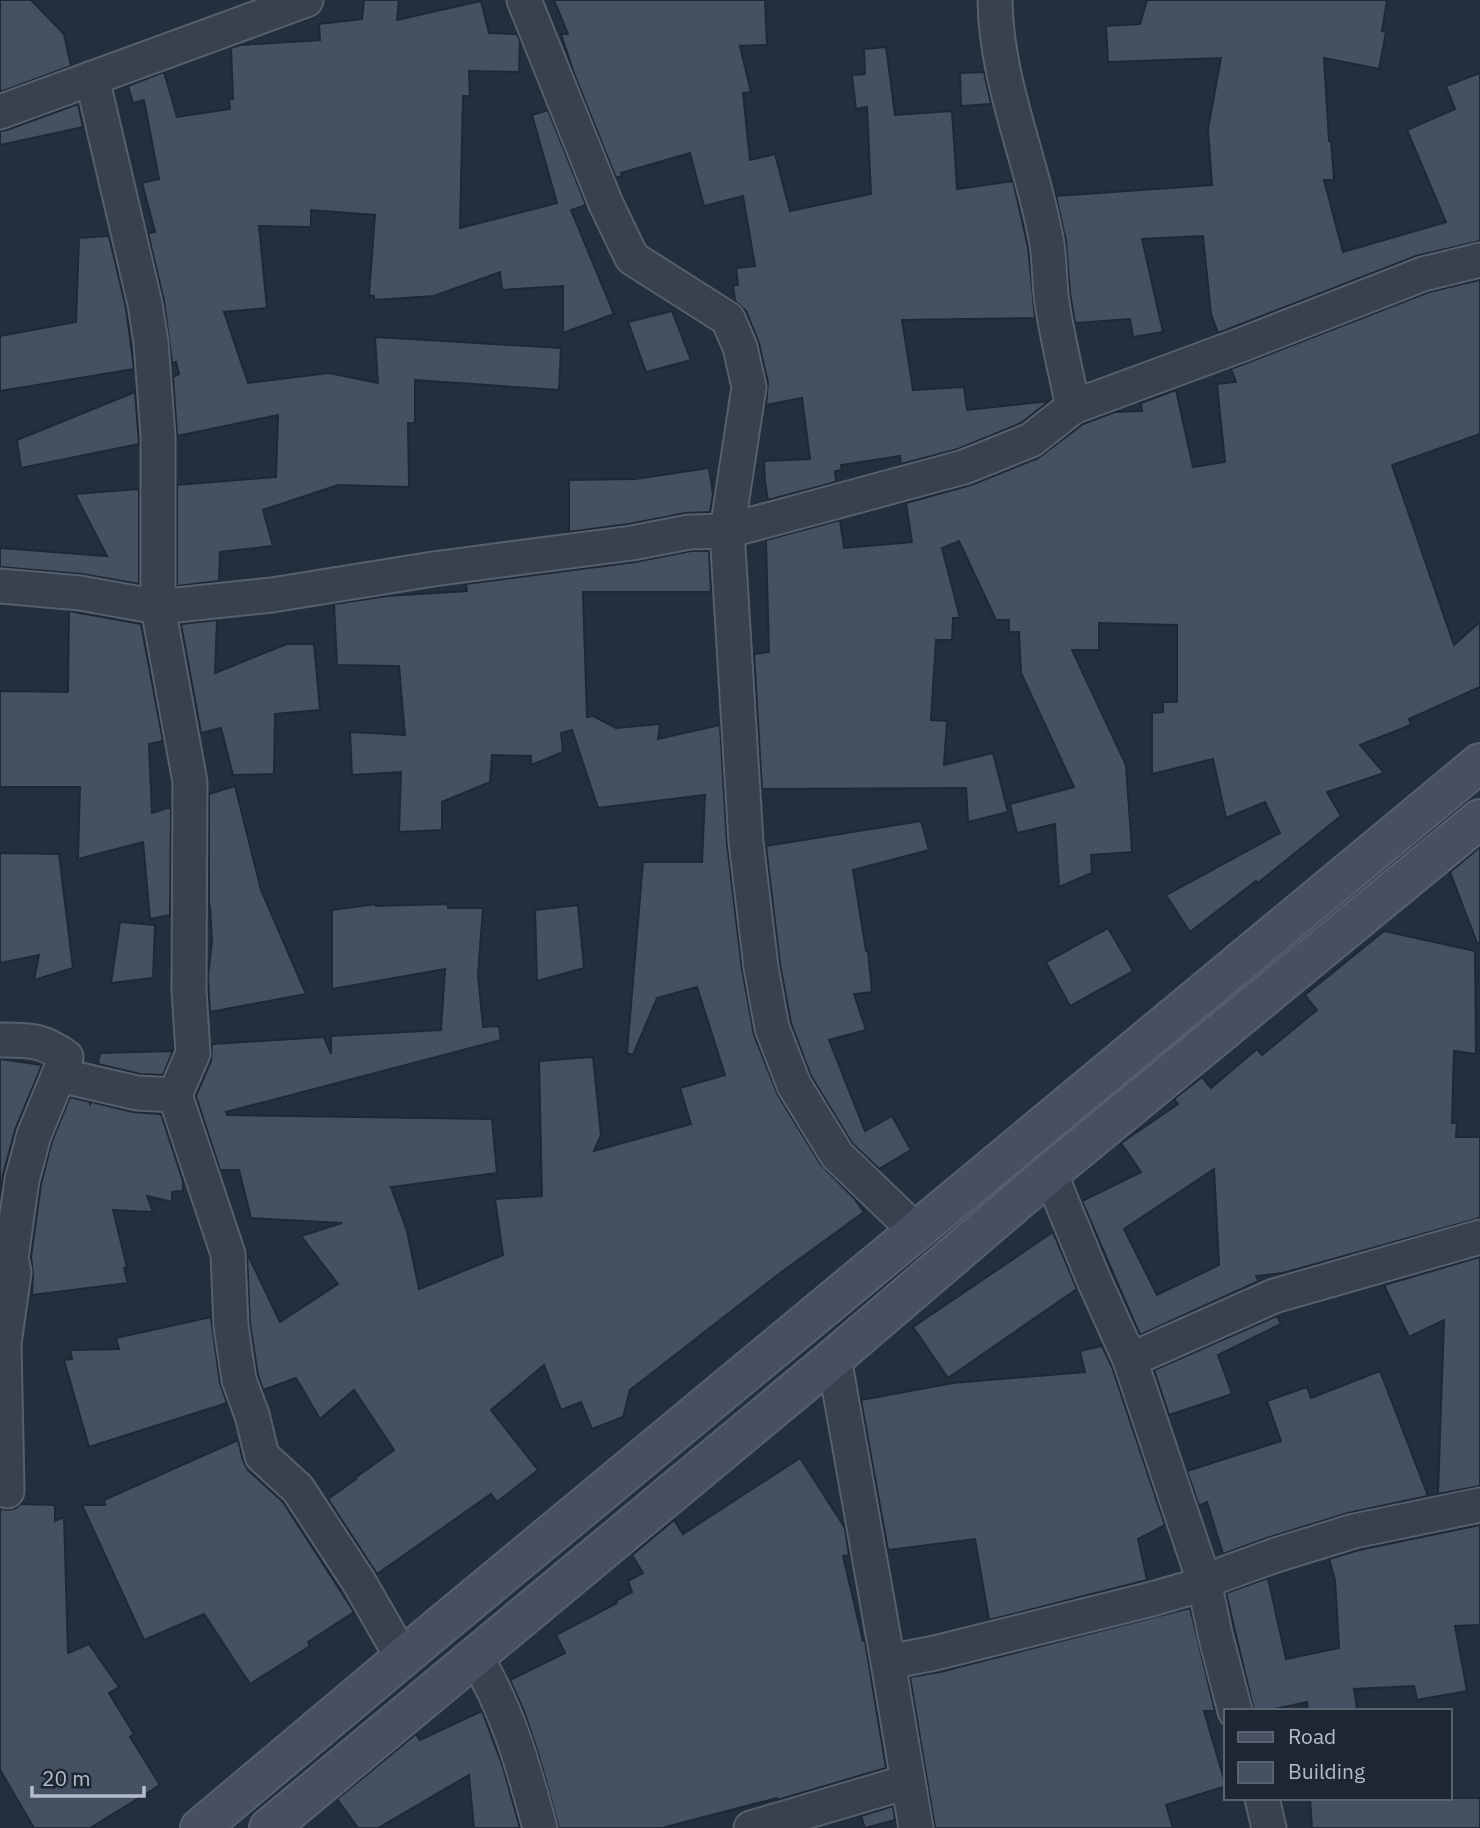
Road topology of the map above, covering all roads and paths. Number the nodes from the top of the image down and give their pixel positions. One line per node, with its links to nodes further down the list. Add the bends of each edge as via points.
1 (306, 0): 4 (street)
2 (524, 0): 8 (street, via 632,258 729,319 749,387)
3 (995, 0): 7 (street, via 1006,82 1047,244 1052,302)
4 (92, 78): 5 (street); 10 (street, via 151,342 158,436)
5 (0, 112)
6 (1480, 260): 7 (street, via 1423,274)
7 (1073, 407): 8 (street, via 1031,440 964,467)
8 (727, 531): 10 (street, via 689,532); 17 (street, via 746,842 772,1028 794,1086 836,1155)
9 (0, 586): 10 (street, via 80,593)
10 (158, 607): 15 (street, via 190,782 193,1053)
11 (1480, 763): 17 (main road)
12 (1480, 819): 16 (main road)
13 (0, 1040): 14 (street, via 38,1041 52,1047 66,1057)
14 (59, 1074): 15 (street, via 137,1093); 21 (street, via 34,1135 22,1180 11,1258 14,1272 4,1344)
15 (175, 1095): 25 (street, via 228,1254 239,1380 262,1456 298,1489)
16 (1050, 1173): 19 (main road); 20 (street)
17 (915, 1230): 25 (main road)
18 (1480, 1237): 20 (street, via 1274,1296)
19 (834, 1358): 24 (main road); 26 (street)
20 (1130, 1360): 23 (street)
21 (7, 1491)
22 (1480, 1505): 23 (street, via 1354,1531)
23 (1205, 1581): 26 (street, via 1152,1599); 27 (street)
24 (475, 1656): 31 (main road); 32 (street, via 503,1708)
25 (402, 1657): 30 (main road)
26 (888, 1662): 28 (street)
27 (1234, 1709)
28 (907, 1782): 33 (street); 34 (street)
29 (1262, 1800): 35 (street)
30 (200, 1828)
31 (269, 1828)
32 (540, 1828)
33 (751, 1828)
34 (916, 1828)
35 (1269, 1828)

